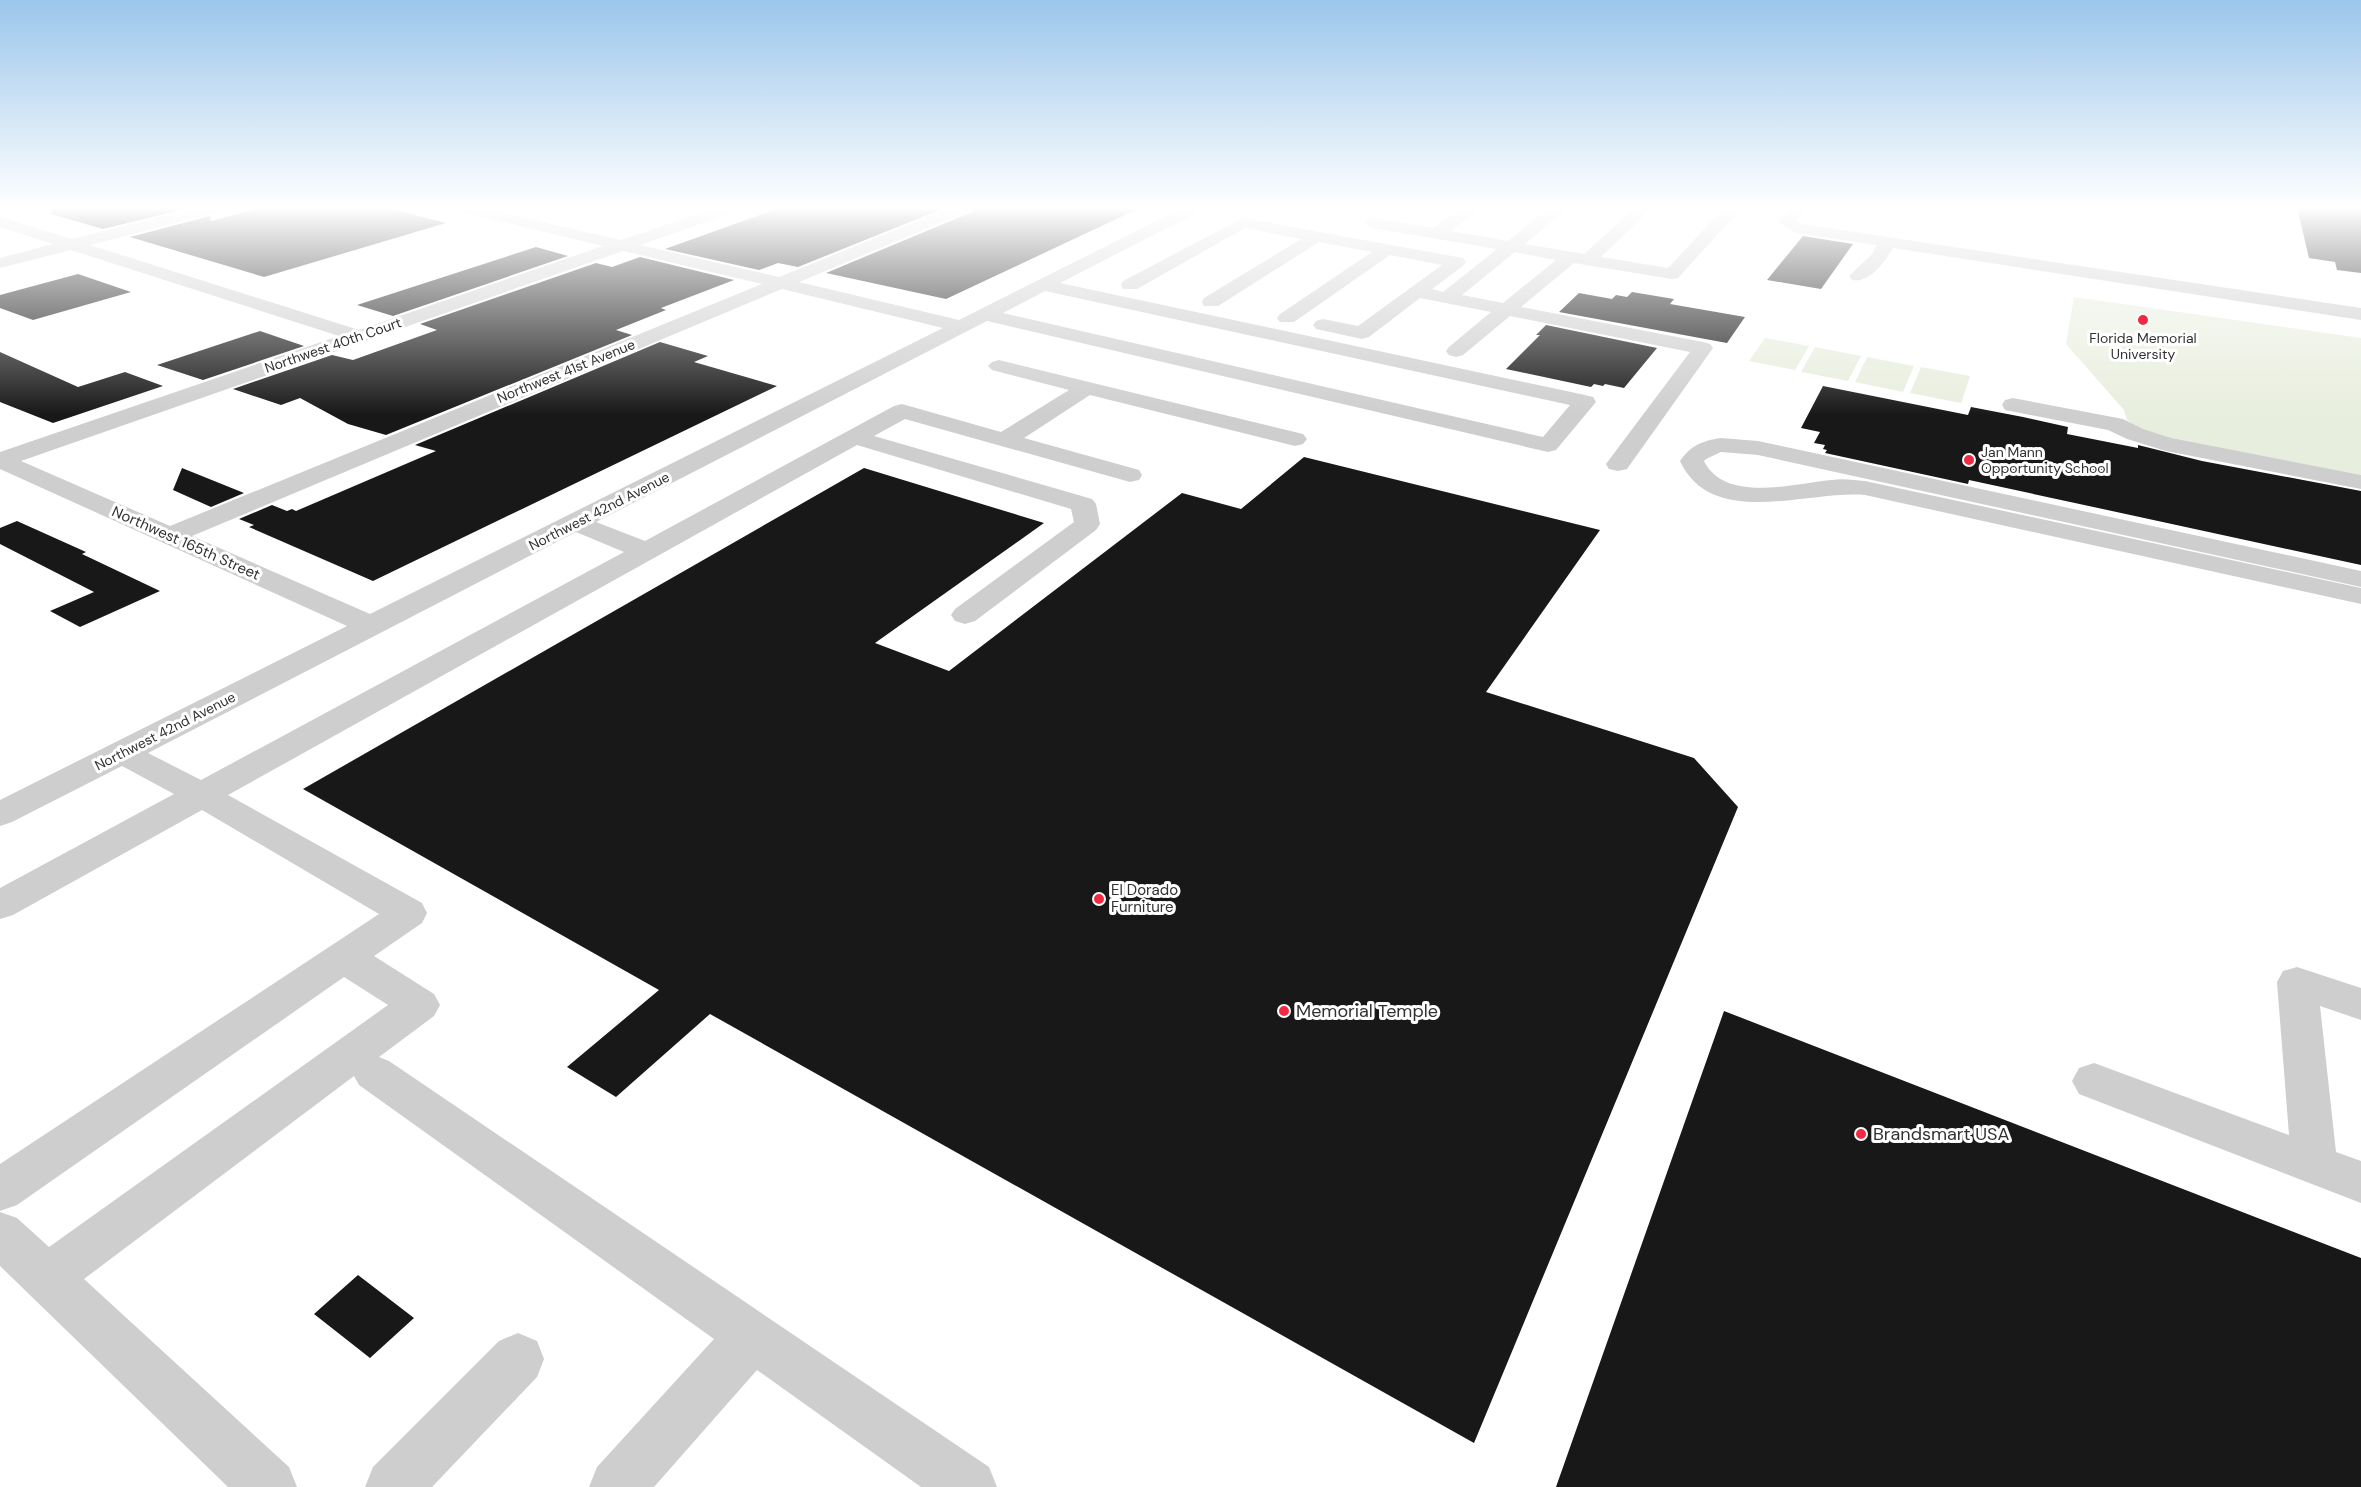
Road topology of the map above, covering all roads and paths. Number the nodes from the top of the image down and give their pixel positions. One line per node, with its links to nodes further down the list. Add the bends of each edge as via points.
1 (173, 276): 32 (street)
2 (532, 276): 32 (street, Northwest 40th Court)
3 (750, 276): 14 (street)
4 (794, 276): 14 (street, Northwest 41st Avenue)
5 (1059, 276): 15 (street, Northwest 42nd Avenue)
6 (1080, 276): 17 (street)
7 (1146, 276): 16 (street)
8 (1252, 276): 22 (street)
9 (1347, 276): 29 (street)
10 (1438, 276): 19 (street)
11 (1474, 276): 21 (street)
12 (1554, 276): 24 (street)
13 (2114, 276): 27 (street)
14 (778, 283): 30 (street); 51 (street, Northwest 41st Avenue)
15 (1042, 285): 17 (street); 26 (street, Northwest 42nd Avenue)
16 (1130, 285): 17 (street); 18 (street)
17 (1105, 286): 34 (street); 36 (street, via 1083,311)
18 (1153, 290)
19 (1417, 292): 21 (street); 29 (street, via 1362,333)
20 (1188, 297): 22 (street)
21 (1447, 298): 24 (street)
22 (1211, 302): 23 (street)
23 (1233, 306)
24 (1506, 310): 33 (street); 47 (street, via 1703,348)
25 (1265, 313): 29 (street)
26 (984, 314): 30 (street, Northwest 42nd Avenue); 31 (street)
27 (2361, 314)
28 (1075, 316): 31 (street)
29 (1287, 318)
30 (961, 326): 39 (street, Northwest 42nd Avenue)
31 (1050, 330): 38 (street)
32 (358, 336): 46 (street, Northwest 40th Court)
33 (1456, 351)
34 (1358, 353): 36 (street); 42 (street, via 1585,402)
35 (999, 366): 37 (street)
36 (1336, 370): 38 (street); 42 (street)
37 (1087, 388): 44 (street); 45 (street)
38 (1311, 390): 42 (street, via 1548,445)
39 (832, 392): 41 (street); 50 (street, Northwest 42nd Avenue)
40 (2013, 405): 49 (street, via 2115,424 2166,444)
41 (902, 411): 43 (street); 45 (street)
42 (1570, 419)
43 (854, 437): 52 (street); 55 (street, via 1083,504 1087,524)
44 (1295, 439)
45 (1004, 440): 48 (street)
46 (0, 460): 51 (street, Northwest 165th Street)
47 (1618, 464)
48 (1130, 475)
49 (2361, 482)
50 (575, 523): 52 (street); 56 (street, Northwest 42nd Avenue)
51 (168, 536): 56 (street, Northwest 165th Street)
52 (647, 551): 58 (street)
53 (2361, 579): 54 (street, via 1758,448 1706,448 1695,454 1692,461 1694,470 1703,478 1736,492 1776,496 1865,488)
54 (2361, 596)
55 (965, 615)
56 (372, 626): 57 (street, Northwest 42nd Avenue)
57 (123, 753): 58 (street); 59 (street, Northwest 42nd Avenue)
58 (202, 795): 60 (street); 61 (street, via 408,913)
59 (0, 814)
60 (0, 905)
61 (344, 957): 67 (street); 69 (street, via 419,1005)
62 (2361, 1004): 65 (street, via 2296,982)
63 (374, 1073): 70 (street)
64 (2094, 1081): 65 (street)
65 (2314, 1164): 66 (street)
66 (2361, 1182)
67 (0, 1190)
68 (0, 1234): 69 (street)
69 (46, 1278): 72 (street)
70 (752, 1336): 74 (street); 75 (street)
71 (518, 1359): 73 (street)
72 (268, 1487)
73 (393, 1487)
74 (617, 1487)
75 (969, 1487)

